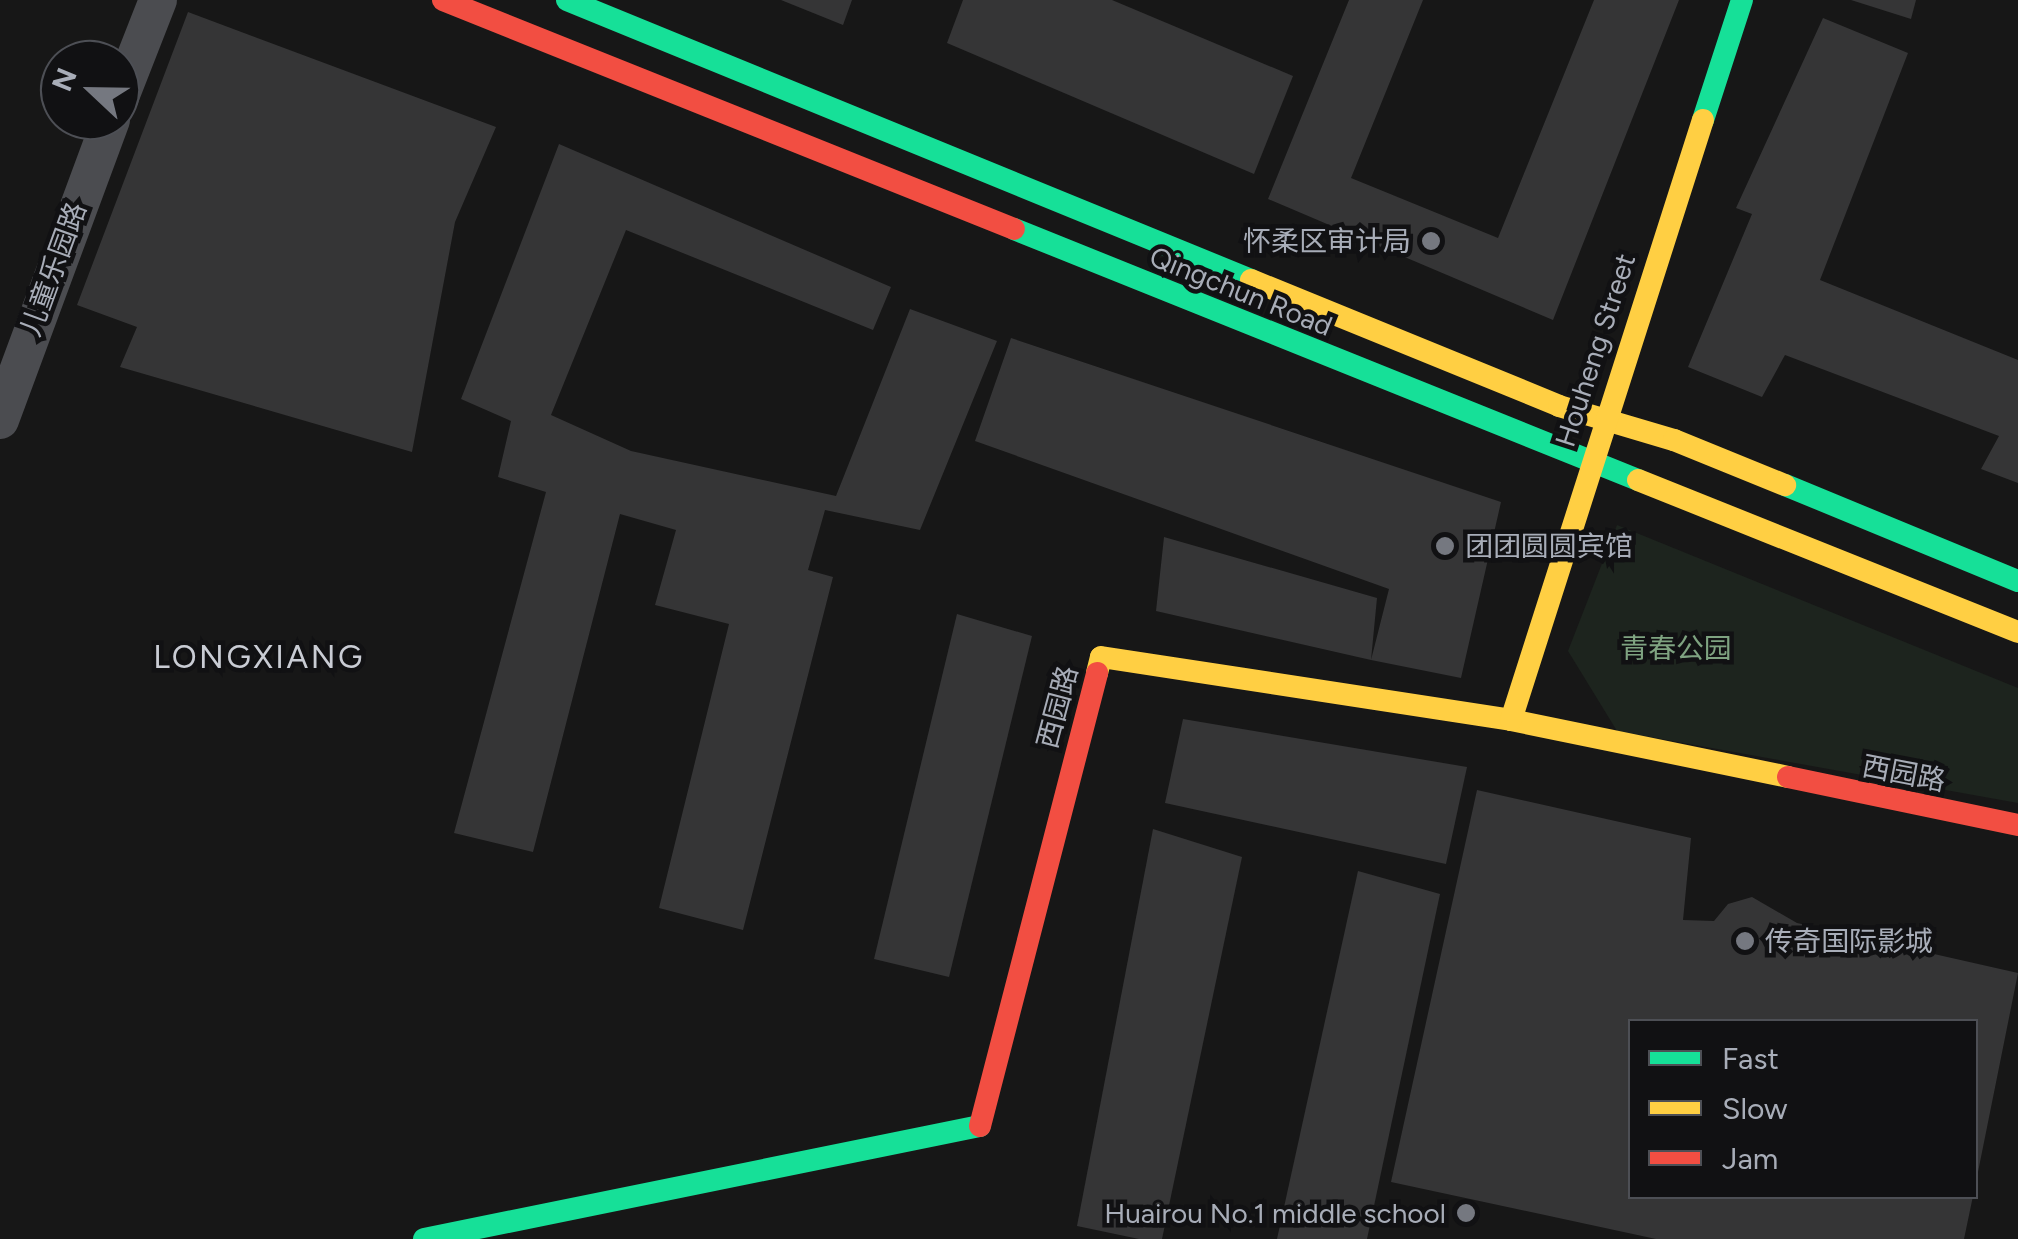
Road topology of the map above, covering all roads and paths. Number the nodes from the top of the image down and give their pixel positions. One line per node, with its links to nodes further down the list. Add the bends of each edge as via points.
1 (158, 0): 5 (street)
2 (443, 0): 9 (main road, Qingchun Road)
3 (567, 0): 8 (main road, Qingchun Road)
4 (1742, 0): 8 (main road, Houheng Street)
5 (140, 46)
6 (104, 140): 7 (street, 儿童乐园路)
7 (0, 420)
8 (1605, 420): 9 (main road, Houheng Street); 10 (main road, Qingchun Road, via 1674,440)
9 (1589, 466): 11 (main road, Qingchun Road); 12 (main road, Houheng Street)
10 (2018, 581)
11 (2018, 632)
12 (1511, 720): 13 (main road, 西园路); 14 (main road, 西园路, via 1101,657 978,1128)
13 (2018, 825)
14 (424, 1239)

